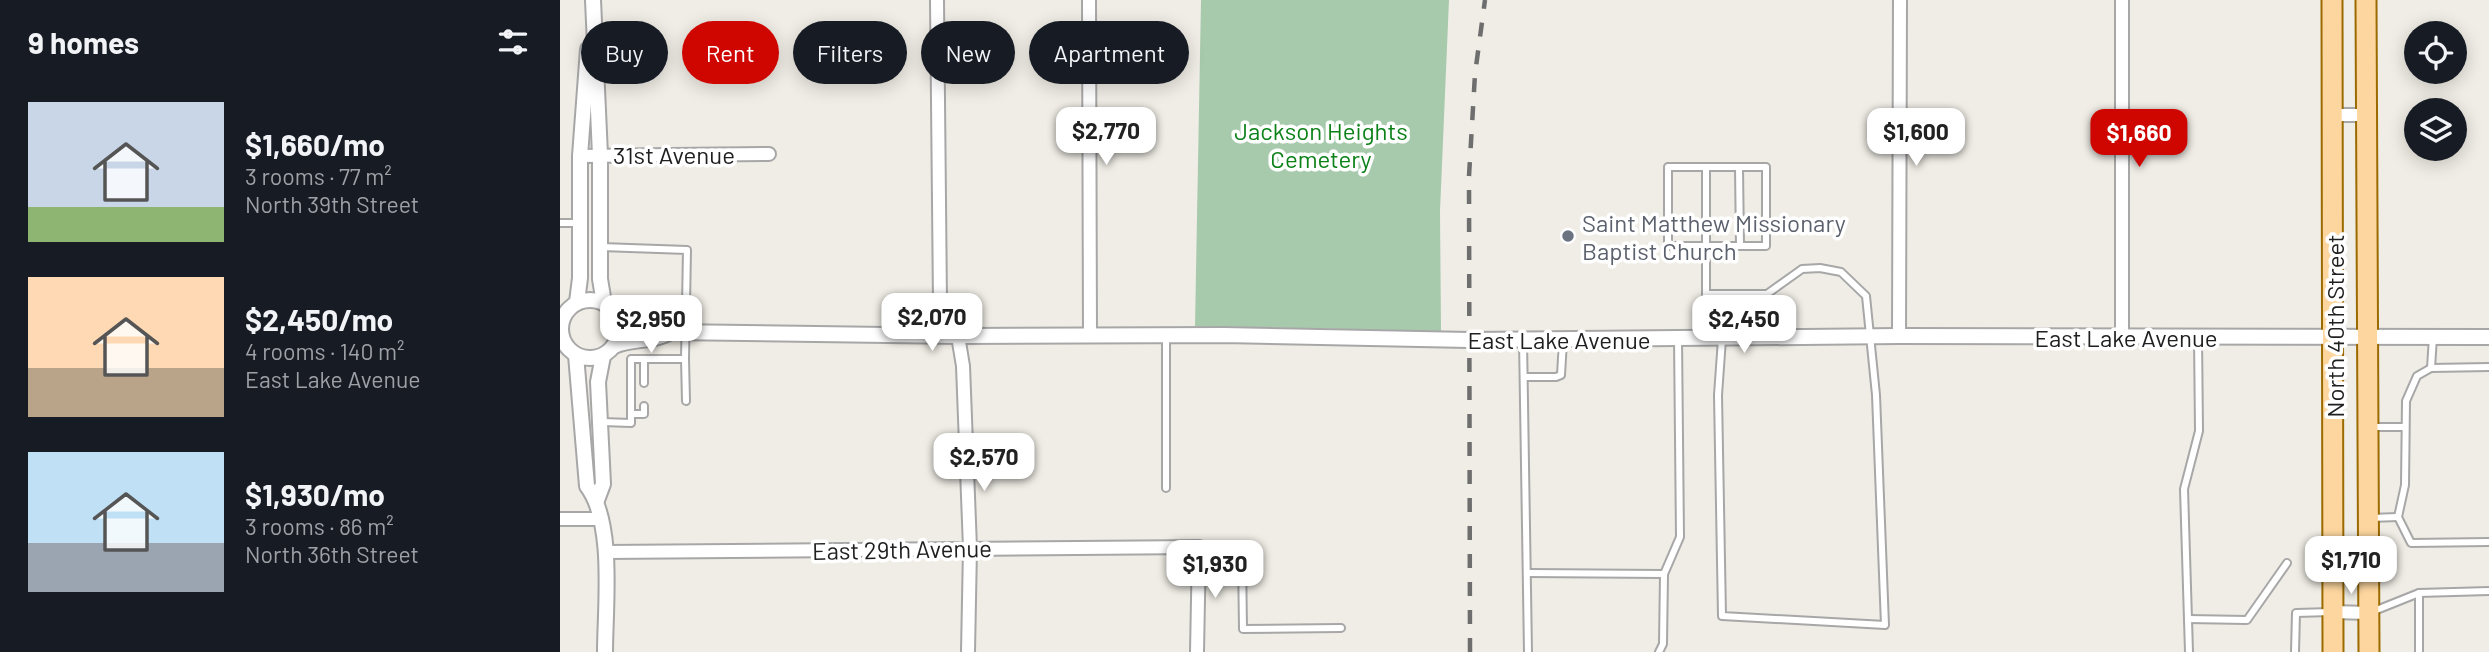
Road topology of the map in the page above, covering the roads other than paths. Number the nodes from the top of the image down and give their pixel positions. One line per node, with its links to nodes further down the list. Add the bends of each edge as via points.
1 (592, 0): 11 (street); 12 (street)
2 (937, 0): 32 (street, via 940,303)
3 (1089, 0): 29 (street)
4 (1900, 0): 31 (street)
5 (2122, 0): 36 (street)
6 (2332, 0): 8 (main road, North 40th Street)
7 (2366, 0): 9 (main road, North 40th Street)
8 (2332, 115): 9 (street); 38 (main road, North 40th Street)
9 (2367, 115): 39 (main road, North 40th Street)
10 (769, 154): 11 (street, 31st Avenue)
11 (600, 155): 12 (street, 31st Avenue); 19 (street)
12 (580, 156): 16 (street)
13 (1706, 167): 14 (lane); 17 (lane); 17 (lane, via 1668,167 1668,246)
14 (1739, 167): 18 (lane); 18 (lane, via 1766,167 1766,246)
15 (560, 223): 16 (lane)
16 (580, 223): 21 (street)
17 (1706, 246): 18 (lane); 20 (lane)
18 (1740, 246)
19 (600, 247): 22 (street); 24 (lane, via 687,250)
20 (1706, 294): 33 (lane); 35 (lane, via 1768,293 1802,269 1841,272 1866,296)
21 (577, 302): 22 (street); 25 (street)
22 (604, 303): 26 (street)
23 (632, 309): 24 (lane)
24 (686, 309): 28 (lane)
25 (562, 318): 45 (street)
26 (618, 318): 27 (street, East Lake Avenue); 46 (street, via 619,332)
27 (670, 332): 28 (street, East Lake Avenue); 46 (street, East Lake Avenue, via 627,340)
28 (686, 332): 32 (street, East Lake Avenue); 49 (lane)
29 (1090, 335): 30 (street, East Lake Avenue); 32 (street, East Lake Avenue)
30 (1166, 335): 44 (street, East Lake Avenue); 60 (lane)
31 (1899, 336): 35 (street, East Lake Avenue); 36 (street, East Lake Avenue)
32 (958, 337): 67 (street)
33 (1706, 337): 34 (street, East Lake Avenue); 42 (street, East Lake Avenue)
34 (1722, 337): 35 (street, East Lake Avenue); 35 (lane, via 1718,395 1722,616 1885,625)
35 (1871, 337)
36 (2122, 337): 37 (street, East Lake Avenue)
37 (2198, 337): 38 (street, East Lake Avenue); 77 (lane, via 2199,431 2183,489)
38 (2334, 337): 39 (street, East Lake Avenue); 75 (main road, North 40th Street)
39 (2368, 337): 40 (street, East Lake Avenue); 58 (main road, North 40th Street)
40 (2433, 337): 41 (street, East Lake Avenue); 51 (lane)
41 (2489, 337)
42 (1678, 338): 43 (street, East Lake Avenue); 72 (lane, via 1681,537)
43 (1563, 339): 44 (street, East Lake Avenue); 52 (lane, via 1561,375)
44 (1523, 340): 52 (lane)
45 (562, 342): 47 (street)
46 (609, 351): 47 (street, via 591,358); 57 (street, via 598,382)
47 (576, 355): 61 (street, via 587,486)
48 (644, 359): 49 (lane); 53 (lane); 56 (lane, via 631,359)
49 (685, 359): 54 (lane)
50 (2489, 367): 51 (lane)
51 (2431, 368): 59 (lane, via 2417,376 2406,401)
52 (1524, 377): 71 (lane)
53 (644, 383)
54 (686, 401)
55 (644, 406): 56 (lane, via 644,414)
56 (631, 414): 57 (lane, via 631,423)
57 (600, 422): 61 (street, via 603,484)
58 (2368, 427): 59 (lane); 63 (main road, North 40th Street)
59 (2405, 427): 62 (lane, via 2405,485)
60 (1166, 488)
61 (597, 500): 65 (street)
62 (2398, 517): 63 (lane); 66 (lane, via 2411,542)
63 (2368, 518): 76 (main road, North 40th Street)
64 (560, 519): 65 (street)
65 (600, 519): 68 (street)
66 (2489, 542)
67 (970, 548): 68 (street, East 29th Avenue); 69 (street, East 29th Avenue); 80 (street)
68 (605, 552): 79 (street)
69 (1199, 552): 78 (lane, via 1242,557 1243,629); 81 (street)
70 (2287, 563): 77 (lane, via 2247,620)
71 (1528, 573): 72 (lane); 82 (lane)
72 (1664, 574): 83 (lane)
73 (2489, 591): 74 (lane)
74 (2419, 593): 76 (lane); 88 (lane)
75 (2333, 612): 76 (street); 85 (lane, via 2296,614); 86 (main road, North 40th Street)
76 (2369, 613): 87 (main road, North 40th Street)
77 (2188, 619): 84 (lane)
78 (1341, 628)
79 (605, 652)
80 (968, 652)
81 (1197, 652)
82 (1528, 652)
83 (1659, 652)
84 (2189, 652)
85 (2295, 652)
86 (2333, 652)
87 (2369, 652)
88 (2420, 652)

